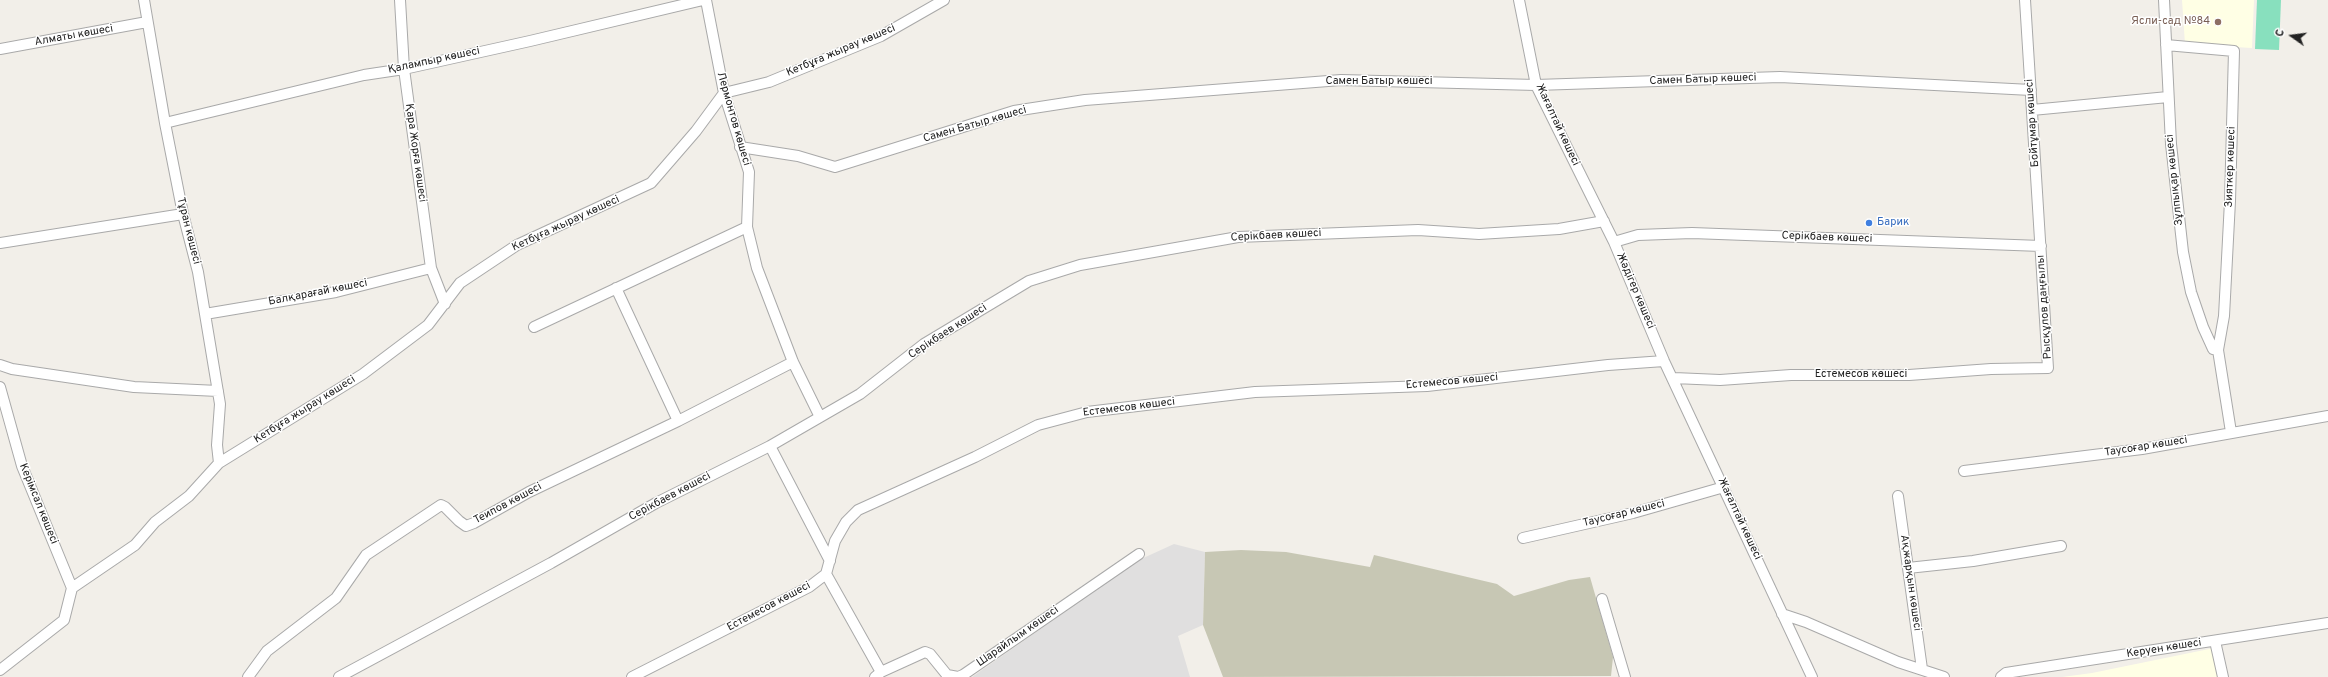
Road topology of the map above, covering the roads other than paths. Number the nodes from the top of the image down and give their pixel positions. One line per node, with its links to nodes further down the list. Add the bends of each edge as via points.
1 (144, 0): 8 (street, Тұран көшесі)
2 (400, 0): 11 (street, Қара Жорға көшесі)
3 (705, 0): 11 (street, Қалампыр көшесі); 14 (street, Лермонтов көшесі)
4 (944, 0): 14 (street, Кетбұға жырау көшесі, via 881,36 769,82)
5 (1519, 0): 12 (street, Жағалтай көшесі)
6 (2025, 0): 13 (street, Бойтұмар көшесі)
7 (2164, 0): 9 (street, Зұлпықар көшесі)
8 (147, 22): 10 (street, Алматы көшесі); 17 (street, Тұран көшесі)
9 (2166, 45): 15 (street, Зұлпықар көшесі); 30 (street, Зияткер көшесі, via 2234,51 2224,316)
10 (0, 49)
11 (404, 69): 17 (street, Қалампыр көшесі, via 364,75); 25 (street, Қара Жорға көшесі)
12 (1536, 85): 13 (street, Самен Батыр көшесі, via 1780,77); 18 (street, Самен Батыр көшесі, via 1341,80 1085,100 1014,111 835,167 798,156); 20 (street, Жағалтай көшесі)
13 (2031, 90): 16 (street, Бойтұмар көшесі)
14 (724, 92): 18 (street, Лермонтов көшесі); 27 (street, Кетбұға жырау көшесі, via 696,131 651,183 517,245 460,283)
15 (2168, 97): 16 (street); 30 (street, Зұлпықар көшесі, via 2183,252 2191,292 2213,349)
16 (2032, 110): 24 (street, Бойтұмар көшесі)
17 (165, 123): 19 (street, Тұран көшесі)
18 (740, 147): 21 (street, Лермонтов көшесі, via 749,172)
19 (183, 214): 23 (street); 28 (street, Тұран көшесі, via 198,272)
20 (1604, 221): 22 (street, Жәдігер көшесі); 39 (street, Серікбаев көшесі, via 1559,229 1479,234 1418,230 1238,237 1080,265 1029,281 924,344 860,394)
21 (747, 227): 26 (street); 32 (street, Лермонтов көшесі, via 757,268)
22 (1614, 242): 24 (street, Серікбаев көшесі, via 1638,235 1692,233); 31 (street, Жәдігер көшесі)
23 (0, 243)
24 (2041, 246): 34 (street, Рысқұлов даңғылы)
25 (431, 268): 27 (street, Қара Жорға көшесі); 28 (street, Балқарағай көшесі, via 336,292)
26 (616, 288): 29 (street); 40 (street)
27 (445, 304): 43 (street, Кетбұға жырау көшесі, via 428,326 363,374)
28 (205, 314): 37 (street, Тұран көшесі)
29 (534, 327)
30 (2218, 350): 41 (street)
31 (1664, 361): 35 (street, Жағалтай көшесі); 50 (street, Естемесов көшесі, via 1427,386 1255,392 1087,412 1038,425 975,457 858,510 846,522 835,541)
32 (793, 362): 39 (street, Лермонтов көшесі); 40 (street, Теипов көшесі)
33 (0, 365): 37 (street, via 12,369 134,387)
34 (2048, 368): 35 (street, Естемесов көшесі, via 1909,375 1791,375 1720,380)
35 (1674, 378): 45 (street, Жағалтай көшесі)
36 (0, 387): 53 (street, Керімсал көшесі, via 22,466)
37 (218, 391): 43 (street, Тұран көшесі)
38 (2328, 416): 41 (street, Тауcоғар көшесі)
39 (820, 417): 42 (street, Серікбаев көшесі)
40 (678, 421): 61 (street, Теипов көшесі, via 529,492 466,526 441,506 366,555 336,598 267,651)
41 (2231, 432): 44 (street, Тауcоғар көшесі, via 2142,449)
42 (770, 446): 50 (street); 62 (street, Серікбаев көшесі, via 656,503 551,563)
43 (219, 463): 53 (street, Кетбұға жырау көшесі, via 189,496 155,522 135,545)
44 (1964, 471)
45 (1724, 487): 47 (street, Тауcоғар көшесі, via 1633,513); 55 (street, Жағалтай көшесі)
46 (1898, 496): 51 (street, Ақжарқын көшесі)
47 (1523, 538)
48 (2061, 546): 51 (street, via 1973,561)
49 (1139, 554): 60 (street, Шарайлым көшесі, via 963,675 958,677 947,674 930,654 925,652)
50 (830, 561): 52 (street, Естемесов көшесі)
51 (1908, 568): 58 (street, Ақжарқын көшесі)
52 (826, 574): 60 (street); 63 (street, Естемесов көшесі, via 809,587)
53 (72, 588): 59 (street, via 64,620)
54 (1602, 599): 64 (street)
55 (1782, 614): 58 (street); 65 (street, Жағалтай көшесі)
56 (2328, 623): 57 (street, Керуен көшесі)
57 (2215, 641): 67 (street, Керуен көшесі, via 2006,673); 68 (street)
58 (1922, 669): 66 (street)
59 (0, 670)
60 (878, 675)
61 (248, 677)
62 (339, 677)
63 (632, 677)
64 (1626, 677)
65 (1812, 677)
66 (1944, 677)
67 (2001, 677)
68 (2223, 677)

